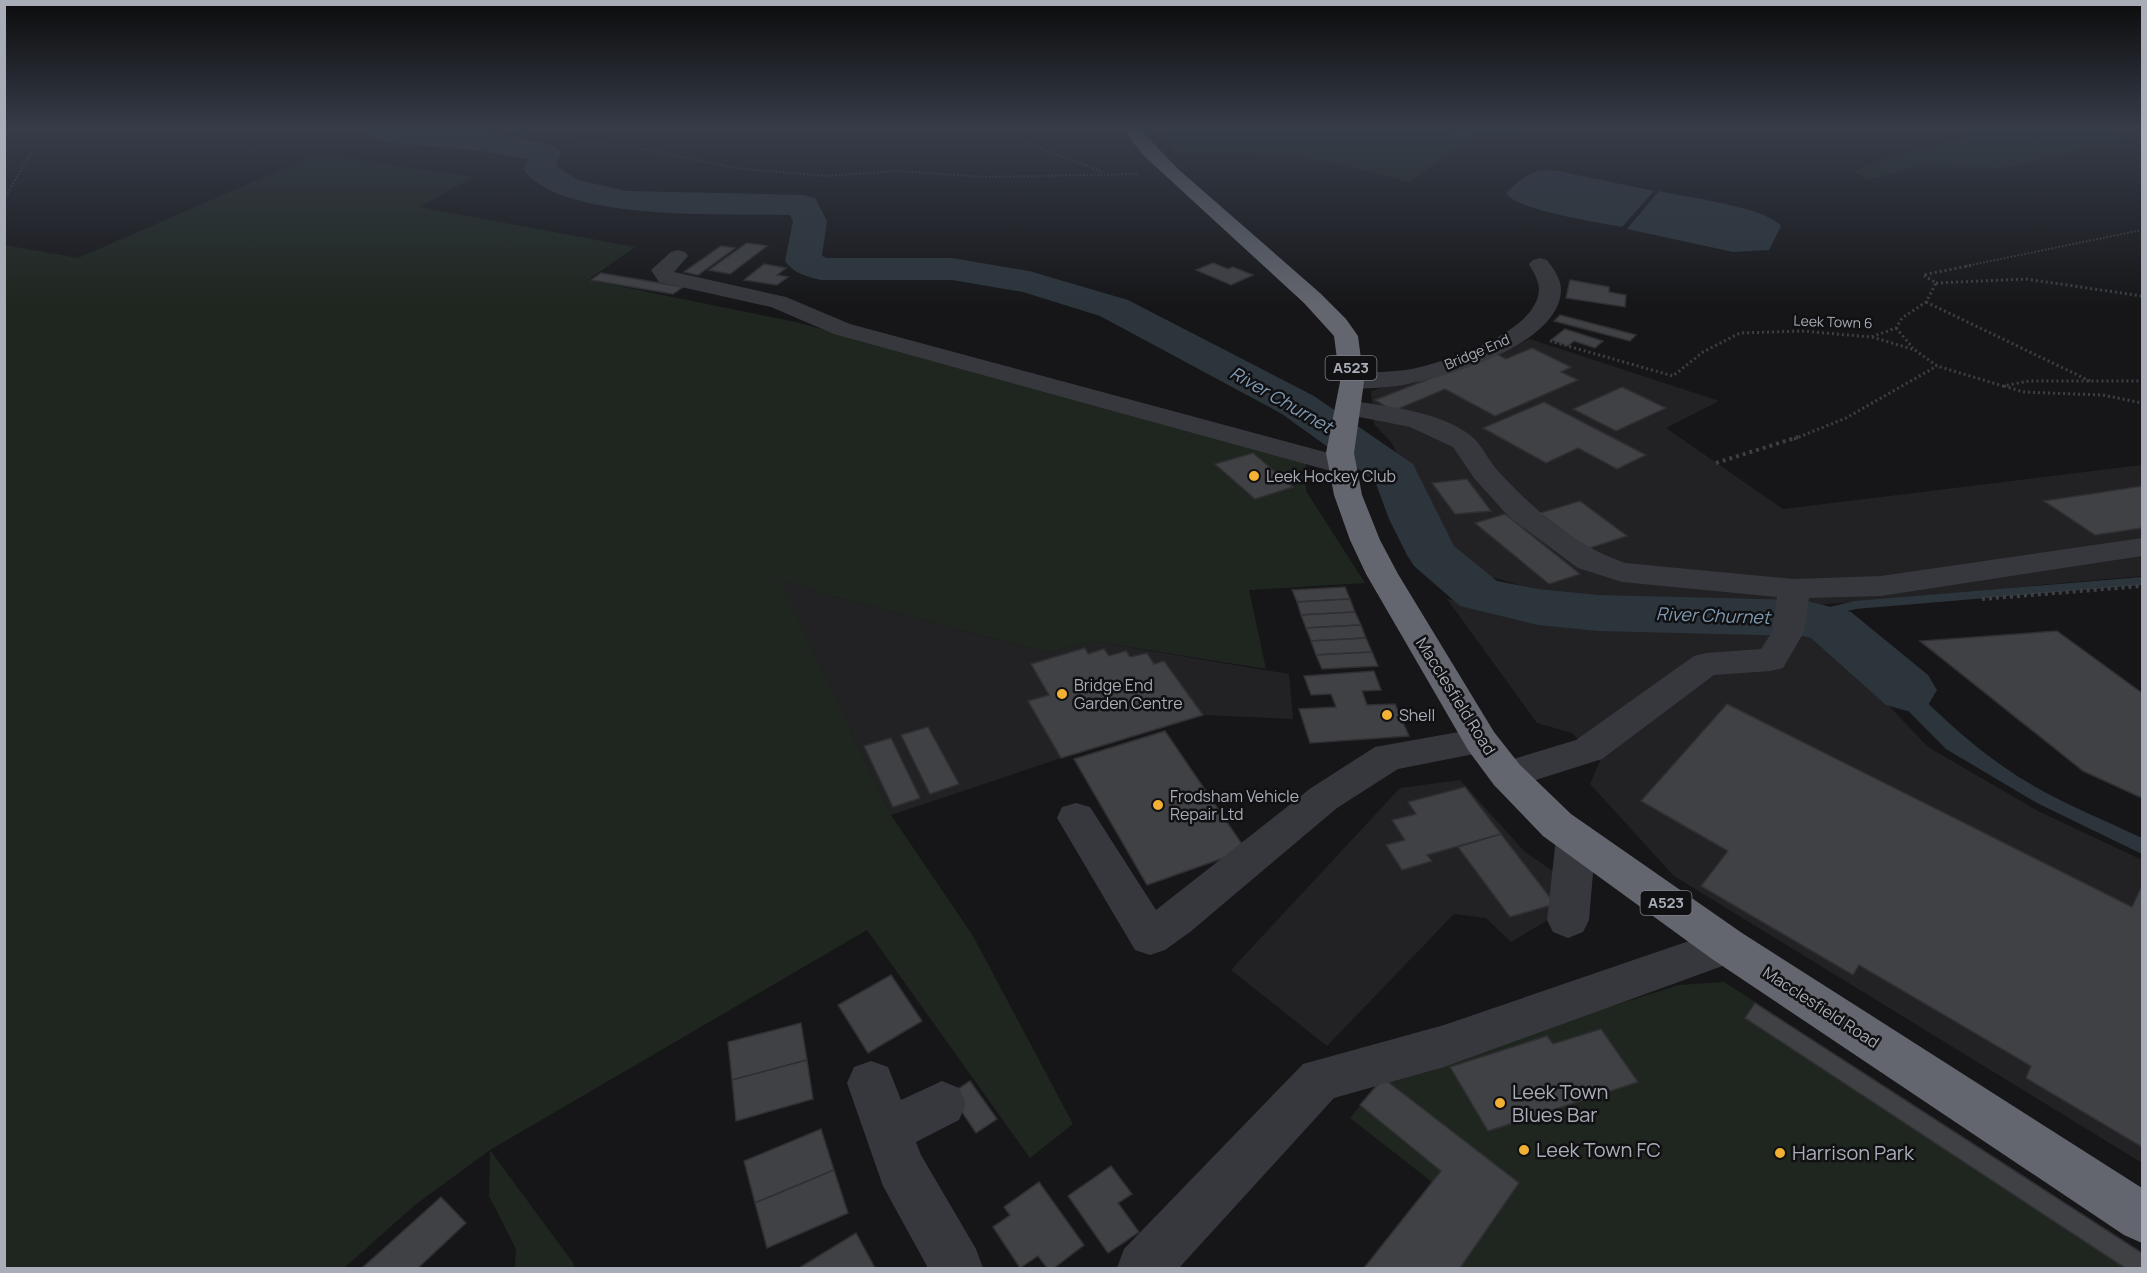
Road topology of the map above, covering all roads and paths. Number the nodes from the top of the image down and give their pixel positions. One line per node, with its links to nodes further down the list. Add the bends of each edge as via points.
1 (1189, 188): 17 (highway, Macclesfield Road / A523, via 1312,298 1346,336)
2 (2142, 230): 5 (path, Leek Town 6, via 1923,275)
3 (678, 256): 17 (street, via 662,270 667,277 778,302 842,329)
4 (1540, 264): 9 (street, Bridge End, via 1550,282 1550,296 1532,324)
5 (1936, 283): 6 (path, via 2026,279); 7 (path, Leek Town 6)
6 (2142, 296)
7 (1926, 302): 8 (path, Leek Town 6, via 1902,318); 13 (path)
8 (1896, 328): 10 (path, Leek Town 6); 11 (path)
9 (1521, 333): 10 (path, Leek Town 6, via 1673,376 1703,352 1740,333 1802,331); 17 (street, Bridge End, via 1496,347 1413,376)
10 (1871, 337): 11 (path)
11 (1915, 350): 12 (path)
12 (1936, 366): 15 (path); 18 (path, via 1846,418 1789,441)
13 (2090, 381): 14 (path); 15 (path, via 2029,381)
14 (2142, 381)
15 (2003, 386): 16 (path, via 2023,392 2103,395)
16 (2142, 404)
17 (1346, 425): 22 (street, via 1416,420 1462,441 1519,511 1589,561 1622,572); 23 (highway, Macclesfield Road / A523, via 1348,495 1365,540)
18 (1716, 463)
19 (2142, 547): 22 (street, via 1881,586)
20 (2142, 586): 21 (path)
21 (1978, 600)
22 (1791, 609): 24 (street, via 1771,660 1706,664 1589,750)
23 (1480, 741): 24 (highway, Macclesfield Road / A523); 25 (street, via 1388,757 1324,798 1150,937)
24 (1507, 775): 26 (highway, Macclesfield Road / A523, via 1557,825)
25 (1076, 818)
26 (1576, 838): 27 (street); 28 (highway, Macclesfield Road / A523)
27 (1568, 920)
28 (1726, 946): 32 (highway, Macclesfield Road / A523); 34 (street, via 1444,1046 1320,1080)
29 (871, 1083): 31 (street)
30 (942, 1104): 31 (street)
31 (888, 1131): 33 (street, via 901,1168)
32 (2142, 1217)
33 (957, 1269)
34 (1143, 1269)

